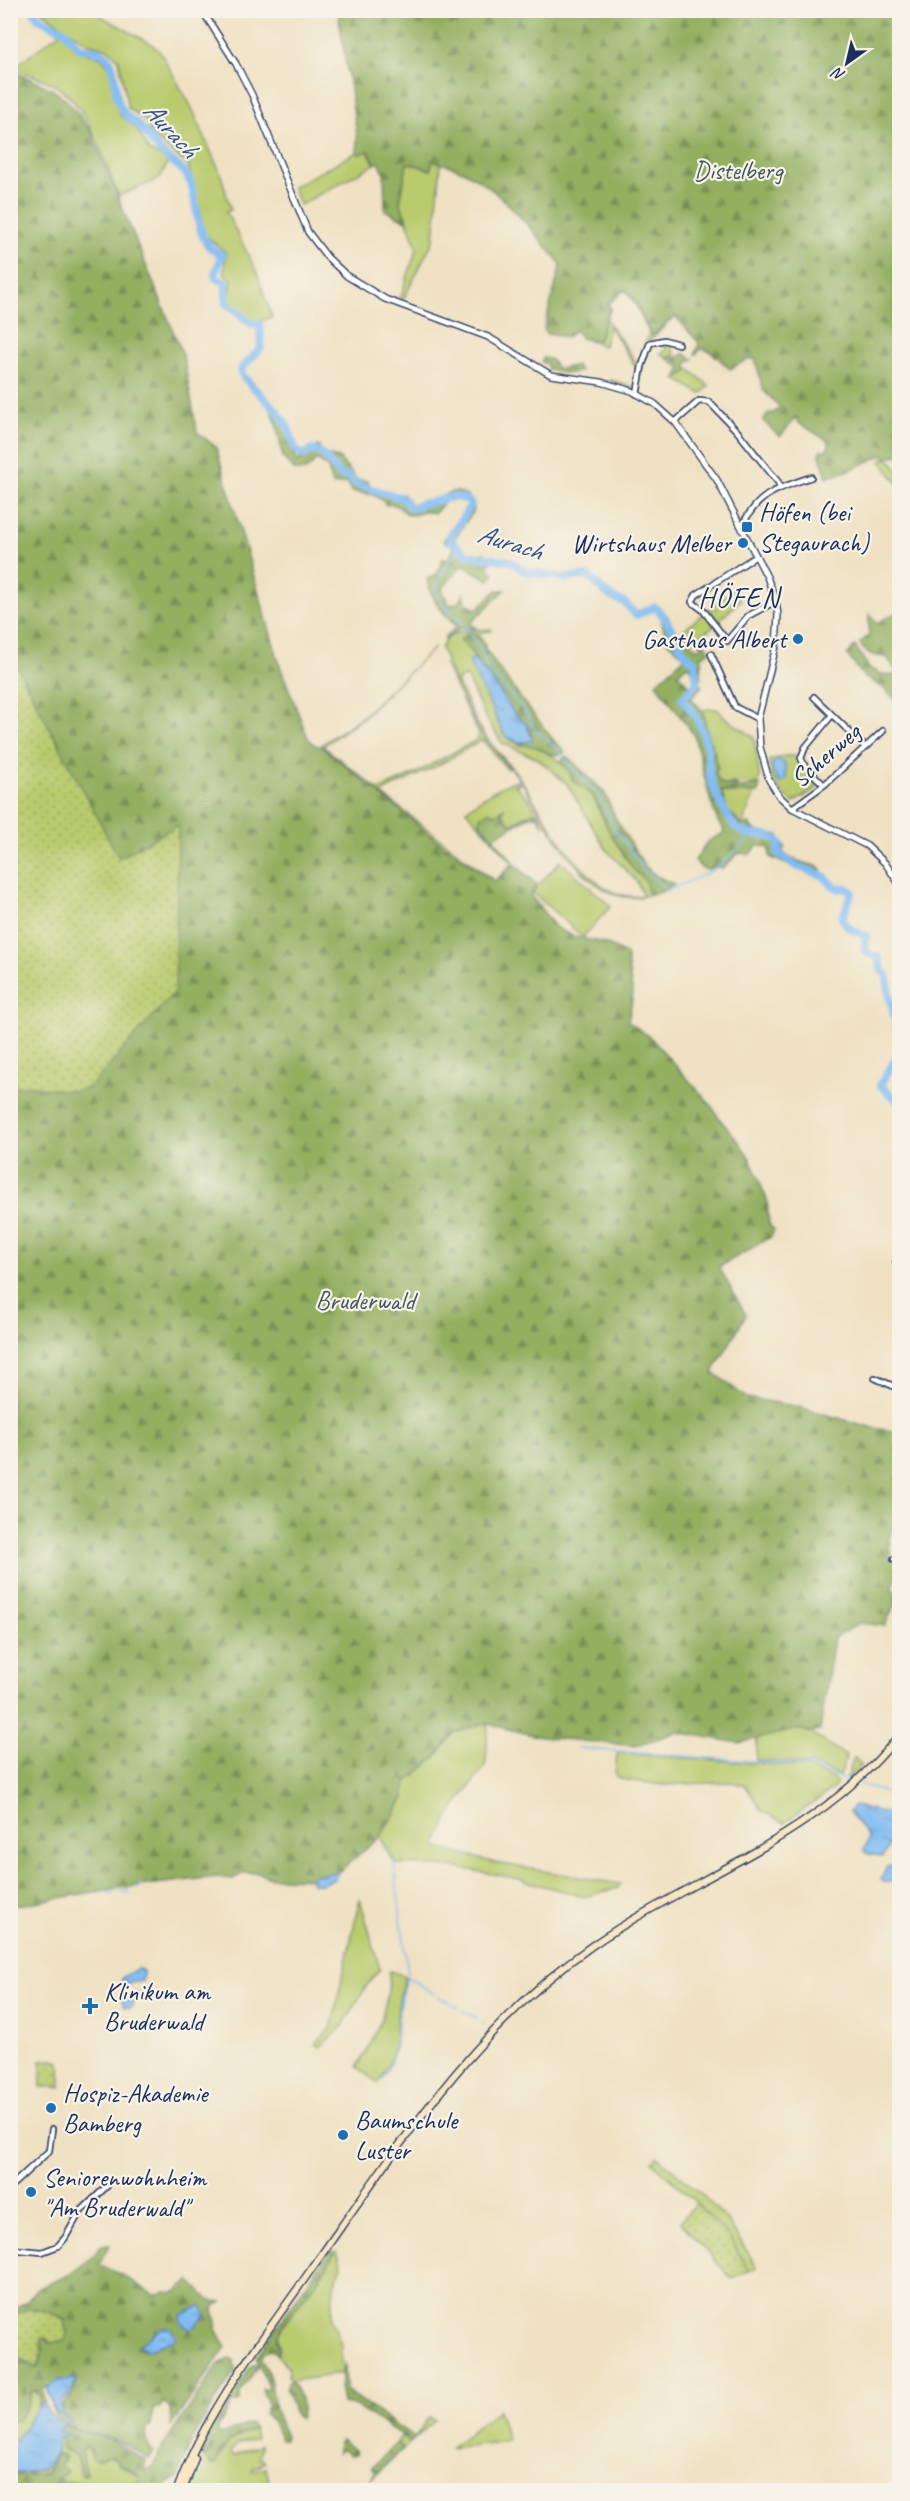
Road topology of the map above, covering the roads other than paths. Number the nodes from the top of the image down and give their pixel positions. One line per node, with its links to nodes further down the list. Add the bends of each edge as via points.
1 (202, 10): 3 (street, via 252,95 308,232 336,266 385,299 480,333 545,372 615,385)
2 (678, 344): 3 (street, via 664,340 650,344)
3 (637, 394): 4 (street, via 667,412)
4 (675, 422): 6 (street, via 699,401 709,402 737,431); 7 (street, via 703,458)
5 (811, 477): 6 (street)
6 (780, 488): 7 (street, via 759,499)
7 (742, 526): 8 (street)
8 (756, 556): 9 (street); 9 (street, via 696,595 692,602 727,641 748,616)
9 (776, 601): 13 (street, via 776,646)
10 (711, 654): 13 (street, via 735,707)
11 (814, 697): 12 (street)
12 (832, 715): 15 (street); 16 (street, via 801,758)
13 (758, 719): 17 (street, via 768,780)
14 (883, 731): 15 (street, Scherweg)
15 (865, 747): 16 (street, Scherweg)
16 (824, 785): 17 (street, Scherweg)
17 (795, 810): 18 (street, via 867,846)
18 (900, 885)
19 (875, 1378): 20 (street)
20 (899, 1387)
21 (900, 1734): 26 (main road, via 865,1774 812,1818 619,1928 572,1961 518,2008 421,2115 249,2358)
22 (52, 2129): 24 (street, via 49,2151)
23 (107, 2186): 25 (street, via 80,2212 58,2246 34,2253)
24 (10, 2187)
25 (10, 2249)
26 (202, 2438): 27 (main road); 28 (main road)
27 (188, 2477): 29 (main road); 30 (main road)
28 (177, 2490)
29 (183, 2490)
30 (191, 2490)

